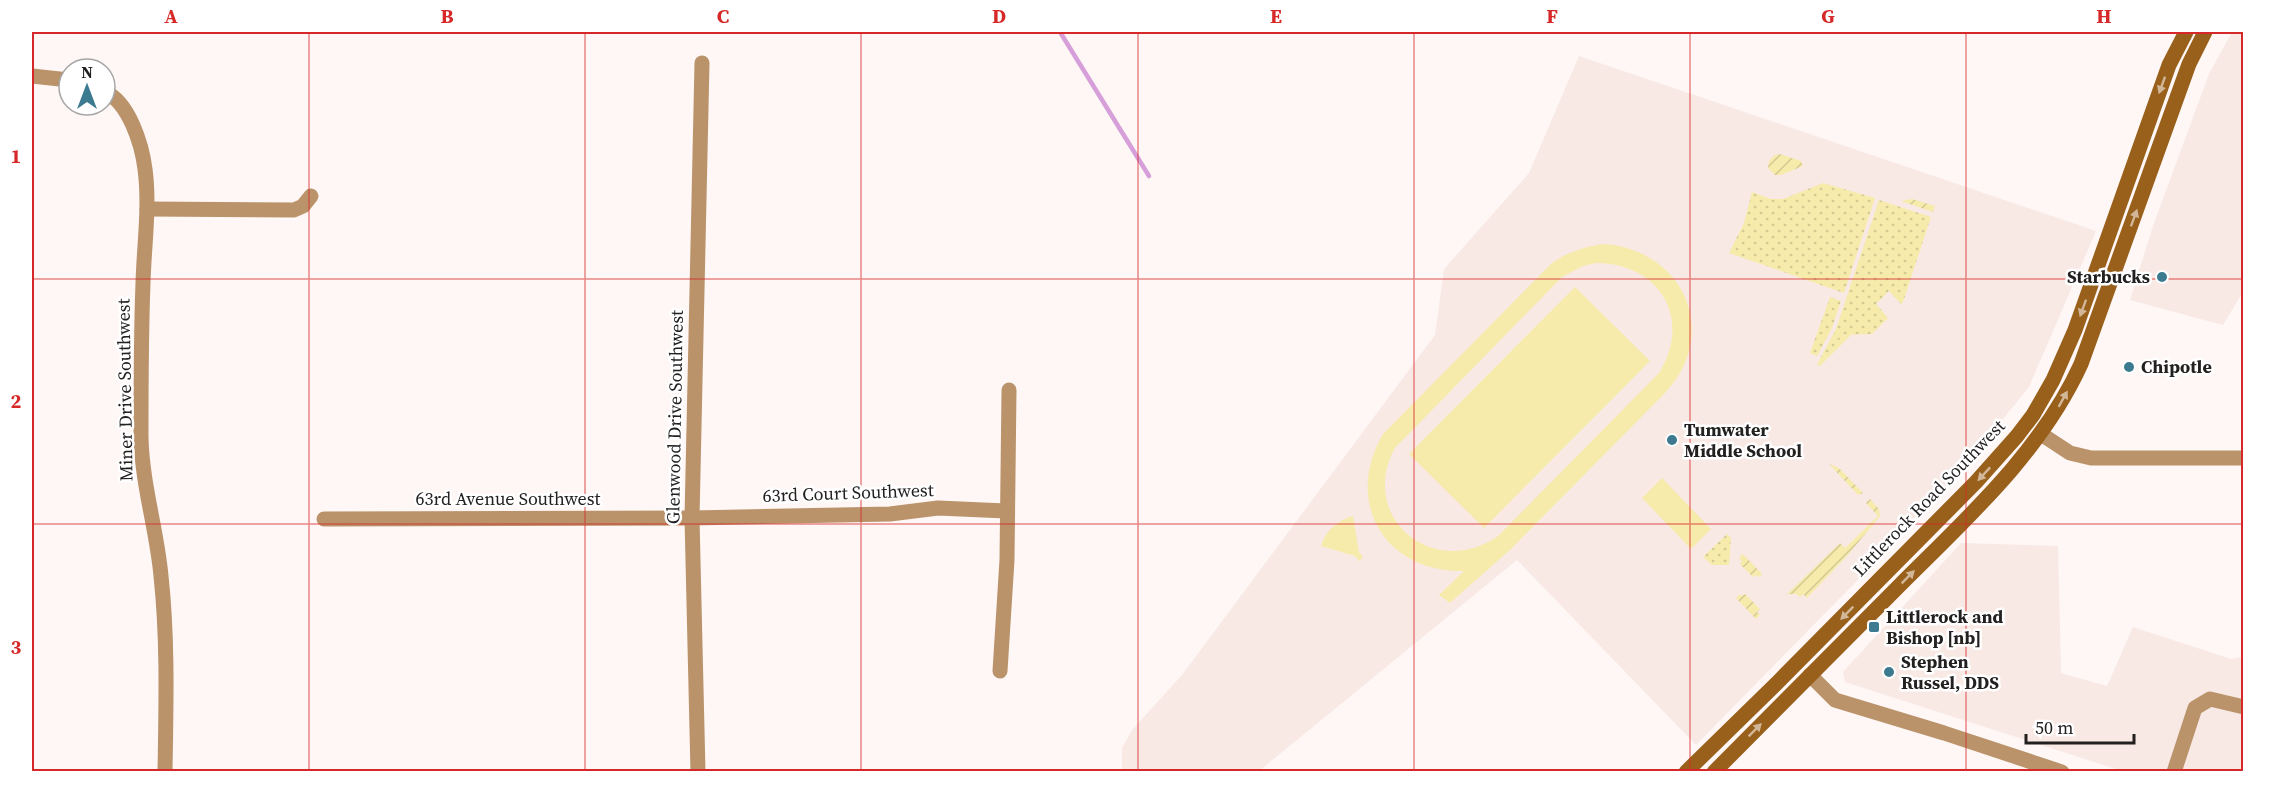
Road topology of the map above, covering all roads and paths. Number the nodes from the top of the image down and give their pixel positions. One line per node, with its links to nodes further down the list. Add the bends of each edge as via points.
1 (2186, 32): 20 (main road, Littlerock Road Southwest, one-way to 20, via 2169,65 2064,358 2033,415 1976,482)
2 (2205, 32): 10 (main road, Littlerock Road Southwest, one-way to 2, via 2081,364 2189,64)
3 (702, 63): 13 (street, Glenwood Drive Southwest)
4 (32, 76): 5 (street)
5 (57, 79)
6 (117, 102): 8 (street, Miner Drive Southwest, via 133,123 145,169)
7 (311, 196): 8 (street, via 294,210)
8 (147, 209): 18 (street, Miner Drive Southwest, via 141,440 161,575 166,641)
9 (1009, 390): 12 (street)
10 (2042, 434): 11 (street, via 2070,453 2091,458); 16 (main road, Littlerock Road Southwest, one-way to 10, via 1979,505)
11 (2244, 458)
12 (1006, 511): 13 (street, 63rd Court Southwest, via 938,508 890,513); 15 (street)
13 (692, 518): 14 (street, 63rd Avenue Southwest); 19 (street, Glenwood Drive Southwest)
14 (324, 519)
15 (1000, 671)
16 (1810, 675): 21 (main road, Littlerock Road Southwest, one-way to 16); 22 (street, via 1835,700)
17 (2244, 707): 23 (street, via 2210,699 2195,708)
18 (165, 771)
19 (698, 771)
20 (1686, 771)
21 (1714, 771)
22 (2062, 771)
23 (2174, 771)

